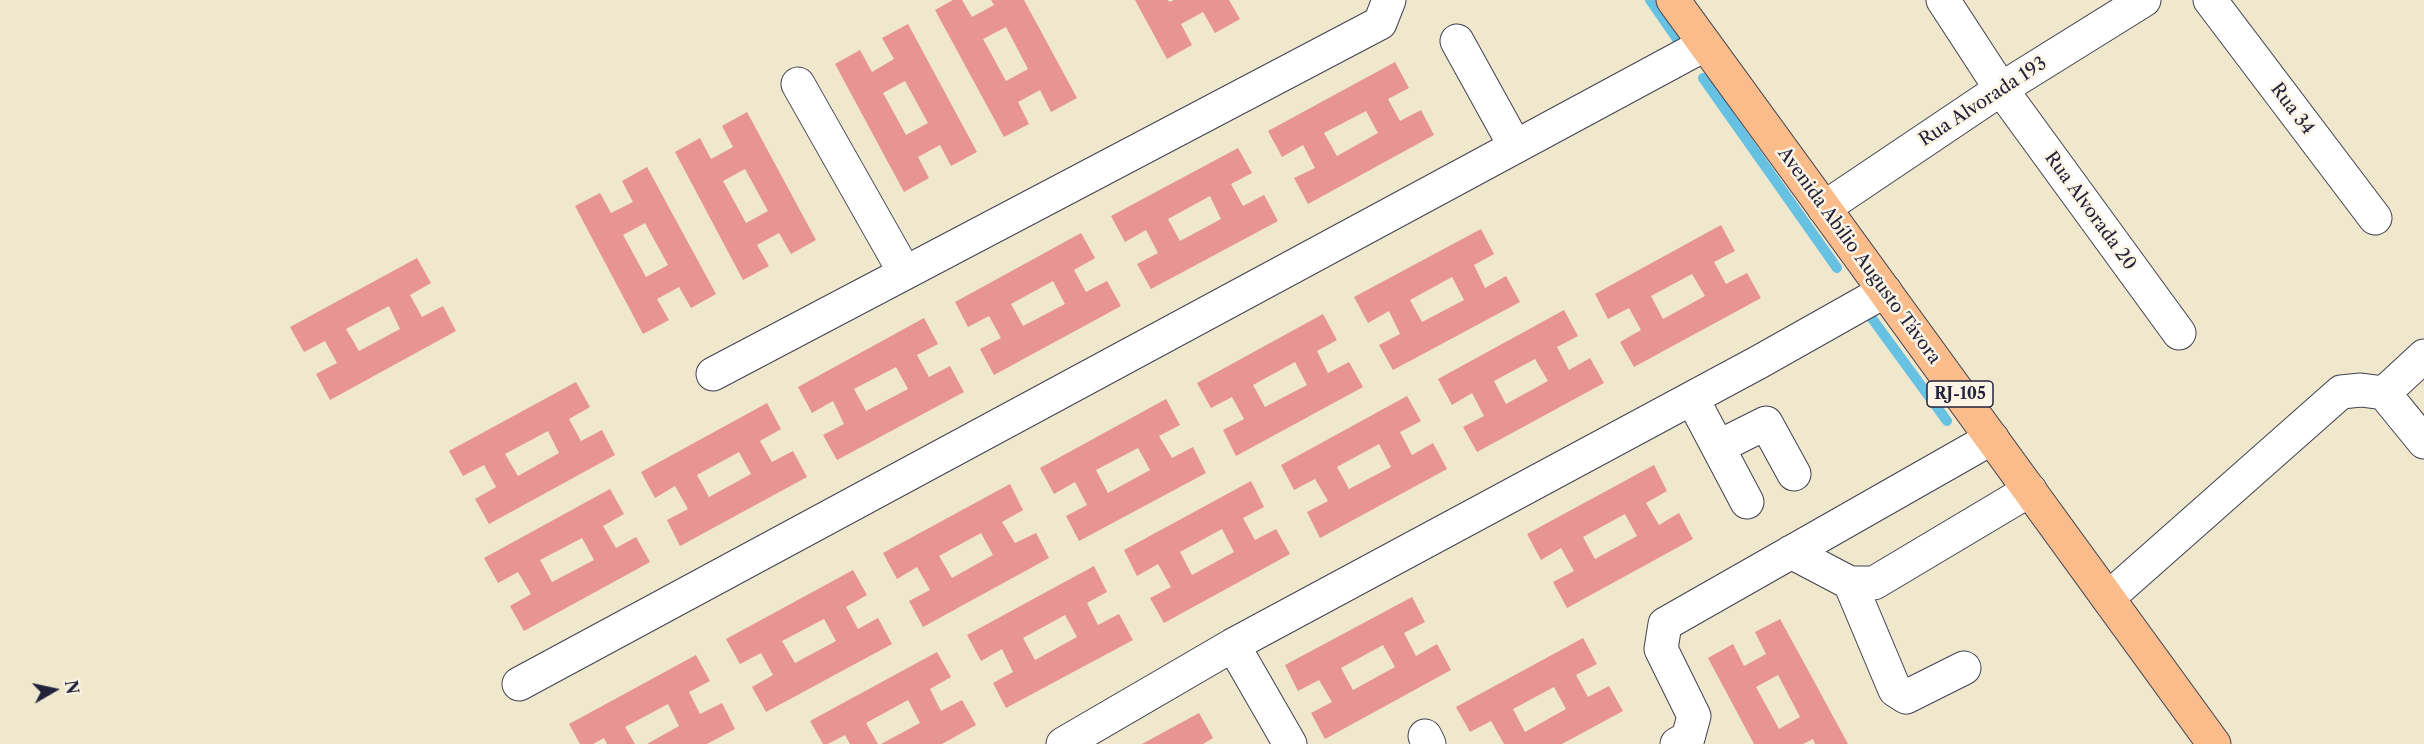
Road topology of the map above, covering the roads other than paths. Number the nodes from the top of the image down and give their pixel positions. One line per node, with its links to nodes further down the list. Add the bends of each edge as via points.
1 (1389, 0): 13 (street, via 1380,23)
2 (1673, 0): 7 (main road, Avenida Abílio Augusto Távora / RJ-105)
3 (1943, 0): 9 (street, Rua Alvorada 20)
4 (2144, 0): 9 (street, Rua Alvorada 193)
5 (2210, 0): 12 (street, Rua 34)
6 (1457, 41): 10 (street)
7 (1704, 45): 10 (street); 11 (main road, Avenida Abílio Augusto Távora / RJ-105)
8 (798, 84): 13 (street)
9 (2001, 89): 11 (street, Rua Alvorada 193); 15 (street, Rua Alvorada 20)
10 (1515, 146): 31 (street)
11 (1824, 208): 14 (main road, Avenida Abílio Augusto Távora / RJ-105)
12 (2375, 218)
13 (905, 273): 17 (street)
14 (1885, 291): 19 (street); 20 (main road, Avenida Abílio Augusto Távora / RJ-105)
15 (2179, 333)
16 (2424, 356): 18 (street)
17 (713, 374)
18 (2384, 393): 21 (street); 28 (street, via 2341,393)
19 (1692, 398): 22 (street); 29 (street)
20 (1992, 438): 24 (main road, Avenida Abílio Augusto Távora / RJ-105); 26 (street)
21 (2424, 442)
22 (1718, 447): 23 (street, via 1766,423); 25 (street)
23 (1794, 474)
24 (2030, 490): 27 (street, via 1874,583); 28 (main road, Avenida Abílio Augusto Távora / RJ-105)
25 (1747, 502)
26 (1791, 552): 27 (street); 32 (street, via 1665,624 1661,649)
27 (1850, 583): 30 (street, via 1895,690 1906,697)
28 (2108, 598): 36 (main road, Avenida Abílio Augusto Távora / RJ-105)
29 (1233, 645): 33 (street); 34 (street)
30 (1964, 668)
31 (519, 684)
32 (1701, 730): 35 (street)
33 (1063, 744)
34 (1290, 744)
35 (1677, 744)
36 (2214, 744)

